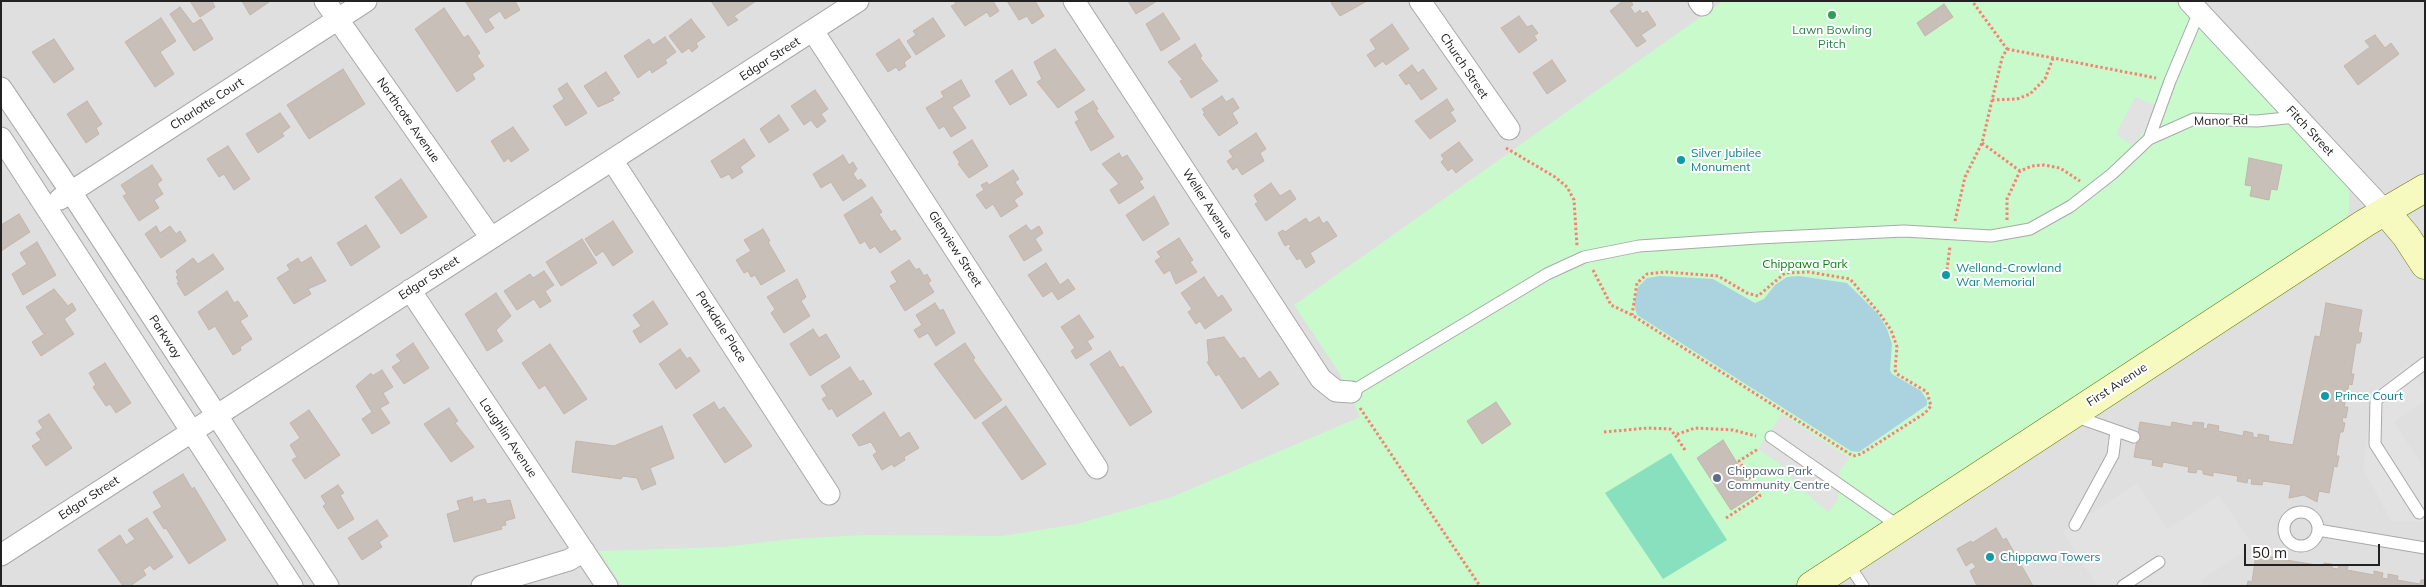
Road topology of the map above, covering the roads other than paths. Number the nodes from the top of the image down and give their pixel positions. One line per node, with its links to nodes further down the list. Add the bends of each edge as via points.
1 (325, 1): 7 (street, Northcote Avenue)
2 (366, 1): 7 (street, Charlotte Court)
3 (858, 1): 8 (street, Edgar Street)
4 (1074, 1): 23 (street, Weller Avenue, via 1321,379 1336,391)
5 (1420, 1): 11 (street, Church Street)
6 (2194, 7): 10 (street, Fitch Street); 13 (lane)
7 (338, 20): 16 (street, Charlotte Court); 19 (street, Northcote Avenue)
8 (813, 31): 14 (street, Edgar Street); 30 (street, Glenview Street)
9 (1, 88): 16 (street, Parkway)
10 (2296, 117): 13 (lane, Manor Rd, via 2194,119); 18 (street, Fitch Street)
11 (1506, 137)
12 (1, 138): 17 (street)
13 (2149, 139): 23 (lane, via 2071,206 2030,229 1991,236 1904,231 1748,239 1639,246 1584,257 1547,274)
14 (612, 160): 19 (street, Edgar Street); 31 (street, Parkdale Place)
15 (2425, 188): 18 (street, First Avenue)
16 (71, 192): 17 (street, Charlotte Court); 25 (street, Parkway)
17 (47, 207): 26 (street)
18 (2385, 211): 20 (street, Fitch Street); 24 (street, First Avenue)
19 (491, 238): 21 (street, Edgar Street)
20 (2425, 265)
21 (410, 290): 25 (street, Edgar Street); 37 (street, Laughlin Avenue)
22 (2425, 362): 32 (lane, via 2376,400 2374,444)
23 (1351, 392)
24 (2071, 415): 27 (lane); 34 (street, First Avenue)
25 (216, 416): 26 (street, Edgar Street); 42 (street, Parkway)
26 (192, 431): 38 (street, Edgar Street); 41 (street)
27 (2116, 431): 29 (lane); 33 (lane, via 2113,455)
28 (1771, 436): 34 (lane)
29 (2134, 437)
30 (1097, 468)
31 (829, 494)
32 (2419, 513)
33 (2075, 526)
34 (1900, 527): 39 (street, First Avenue)
35 (2318, 530): 36 (lane)
36 (2425, 548)
37 (584, 551): 43 (street, via 569,560); 44 (street, Laughlin Avenue)
38 (1, 556)
39 (1847, 562): 45 (street, First Avenue); 46 (lane)
40 (2159, 562): 47 (lane)
41 (292, 586)
42 (328, 586)
43 (482, 586)
44 (607, 586)
45 (1811, 586)
46 (1863, 586)
47 (2122, 586)

